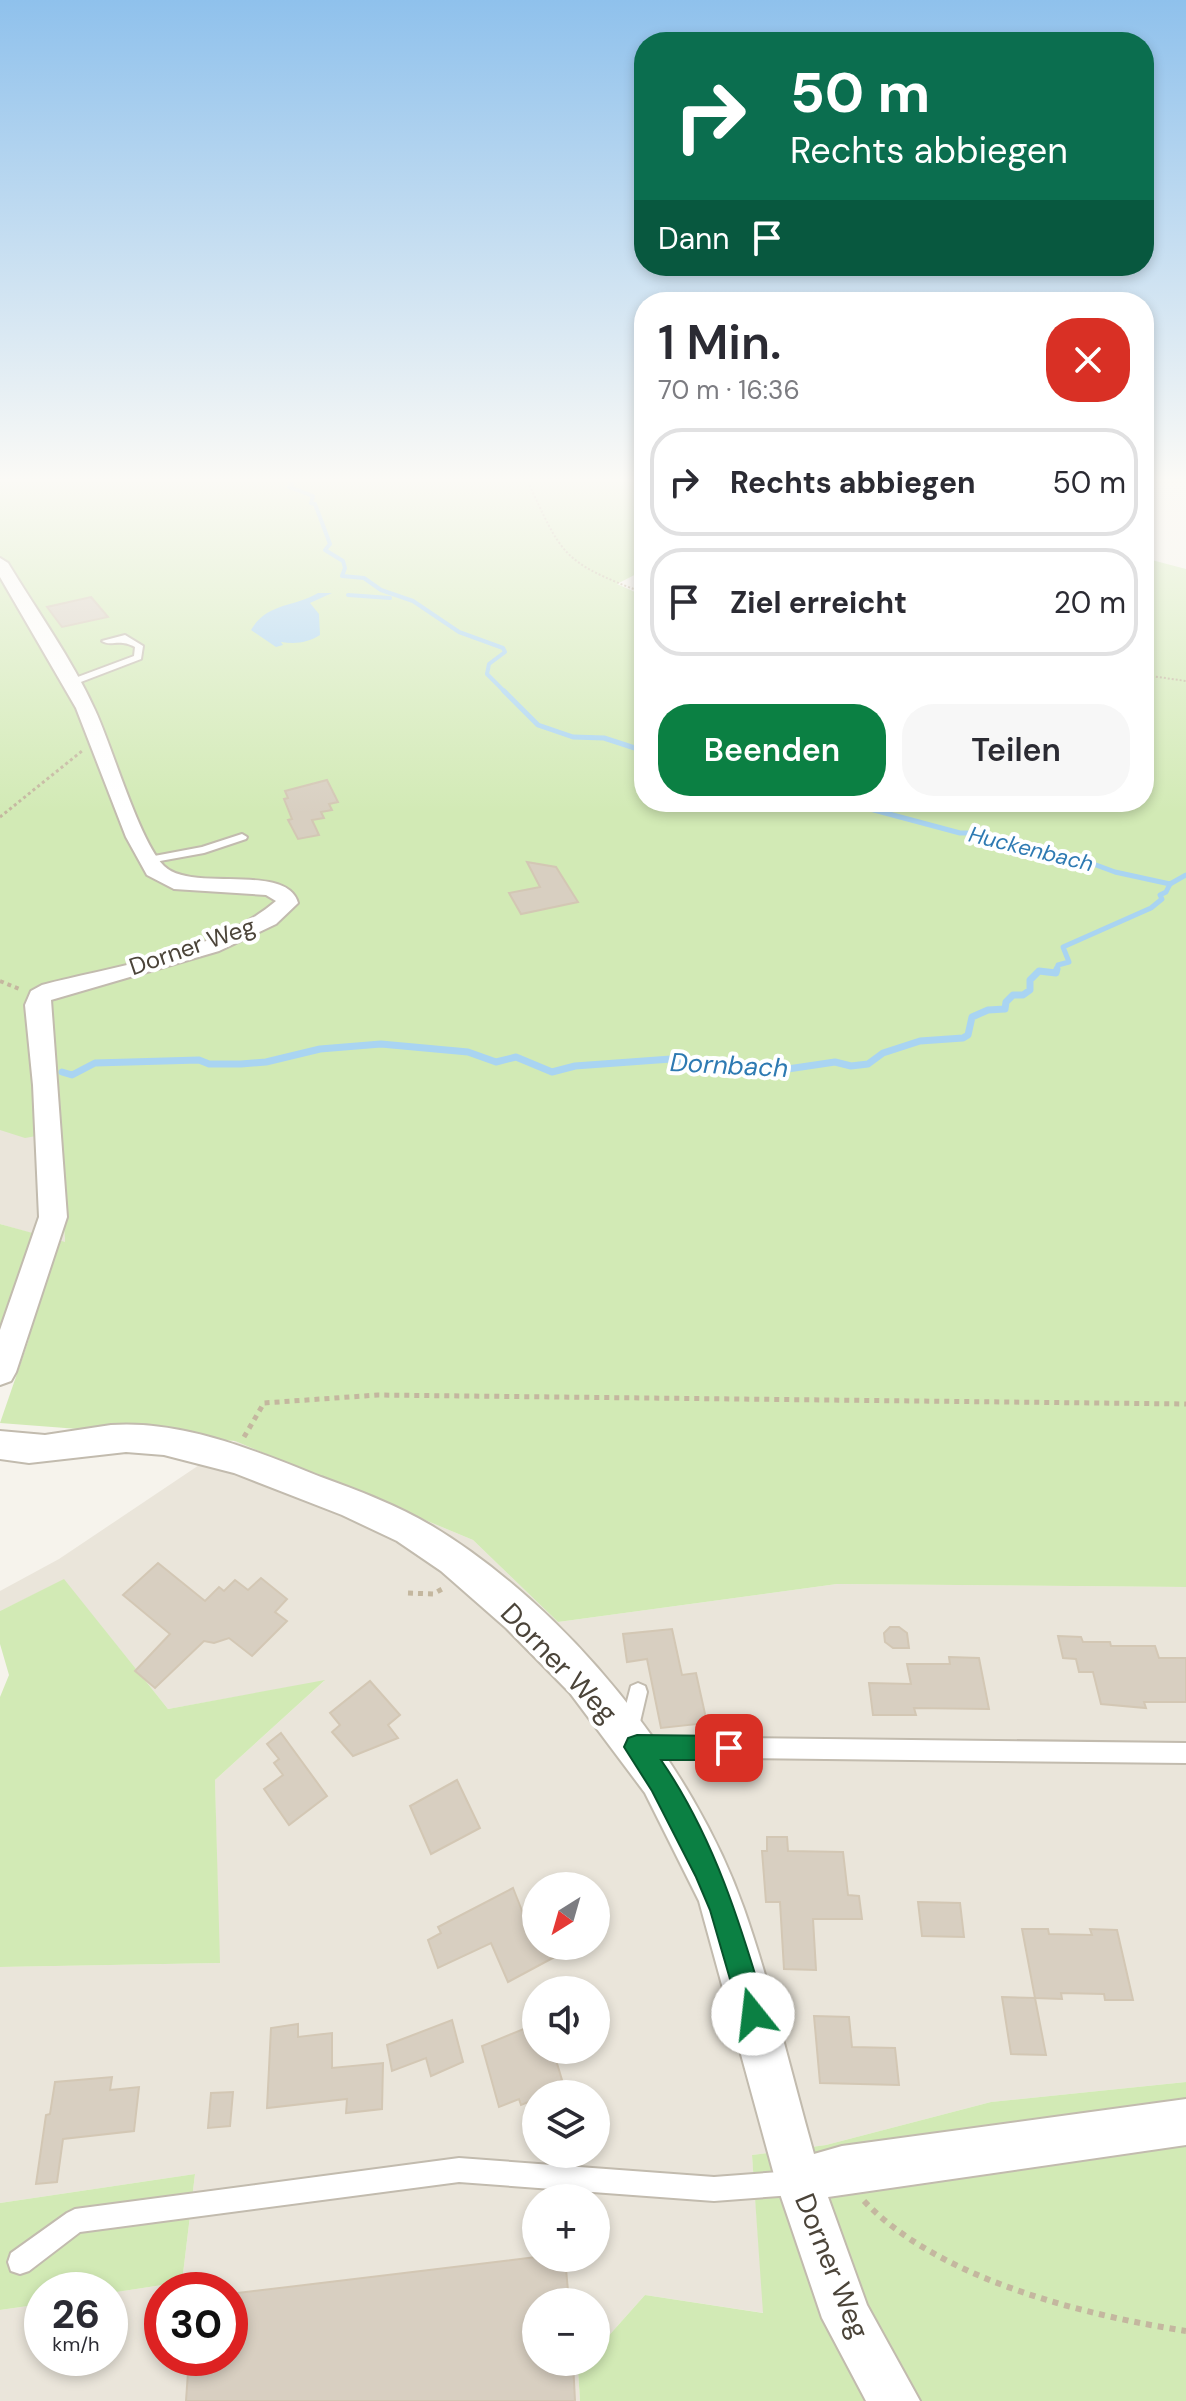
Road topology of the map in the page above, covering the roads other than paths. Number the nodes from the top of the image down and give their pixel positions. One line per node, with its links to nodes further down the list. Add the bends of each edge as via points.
1 (16, 590): 3 (street, Dorner Weg)
2 (106, 641): 3 (lane, via 132,641 139,646 138,657)
3 (70, 683): 5 (street, Dorner Weg)
4 (242, 837): 5 (lane)
5 (149, 860): 6 (street, Dorner Weg, via 174,882 271,889 287,903 255,927 215,943 40,996 53,1217)
6 (0, 1372)
7 (0, 1445): 8 (street, Dorner Weg, via 29,1449 128,1438 232,1456 361,1507 421,1537 469,1572)
8 (631, 1721): 9 (lane); 11 (street, Dorner Weg, via 723,1909)
9 (1186, 1753)
10 (1186, 2122): 11 (street)
11 (821, 2176): 12 (lane, via 714,2189 459,2170 75,2221); 13 (street, Dorner Weg, via 847,2318)
12 (20, 2262)
13 (894, 2401)

